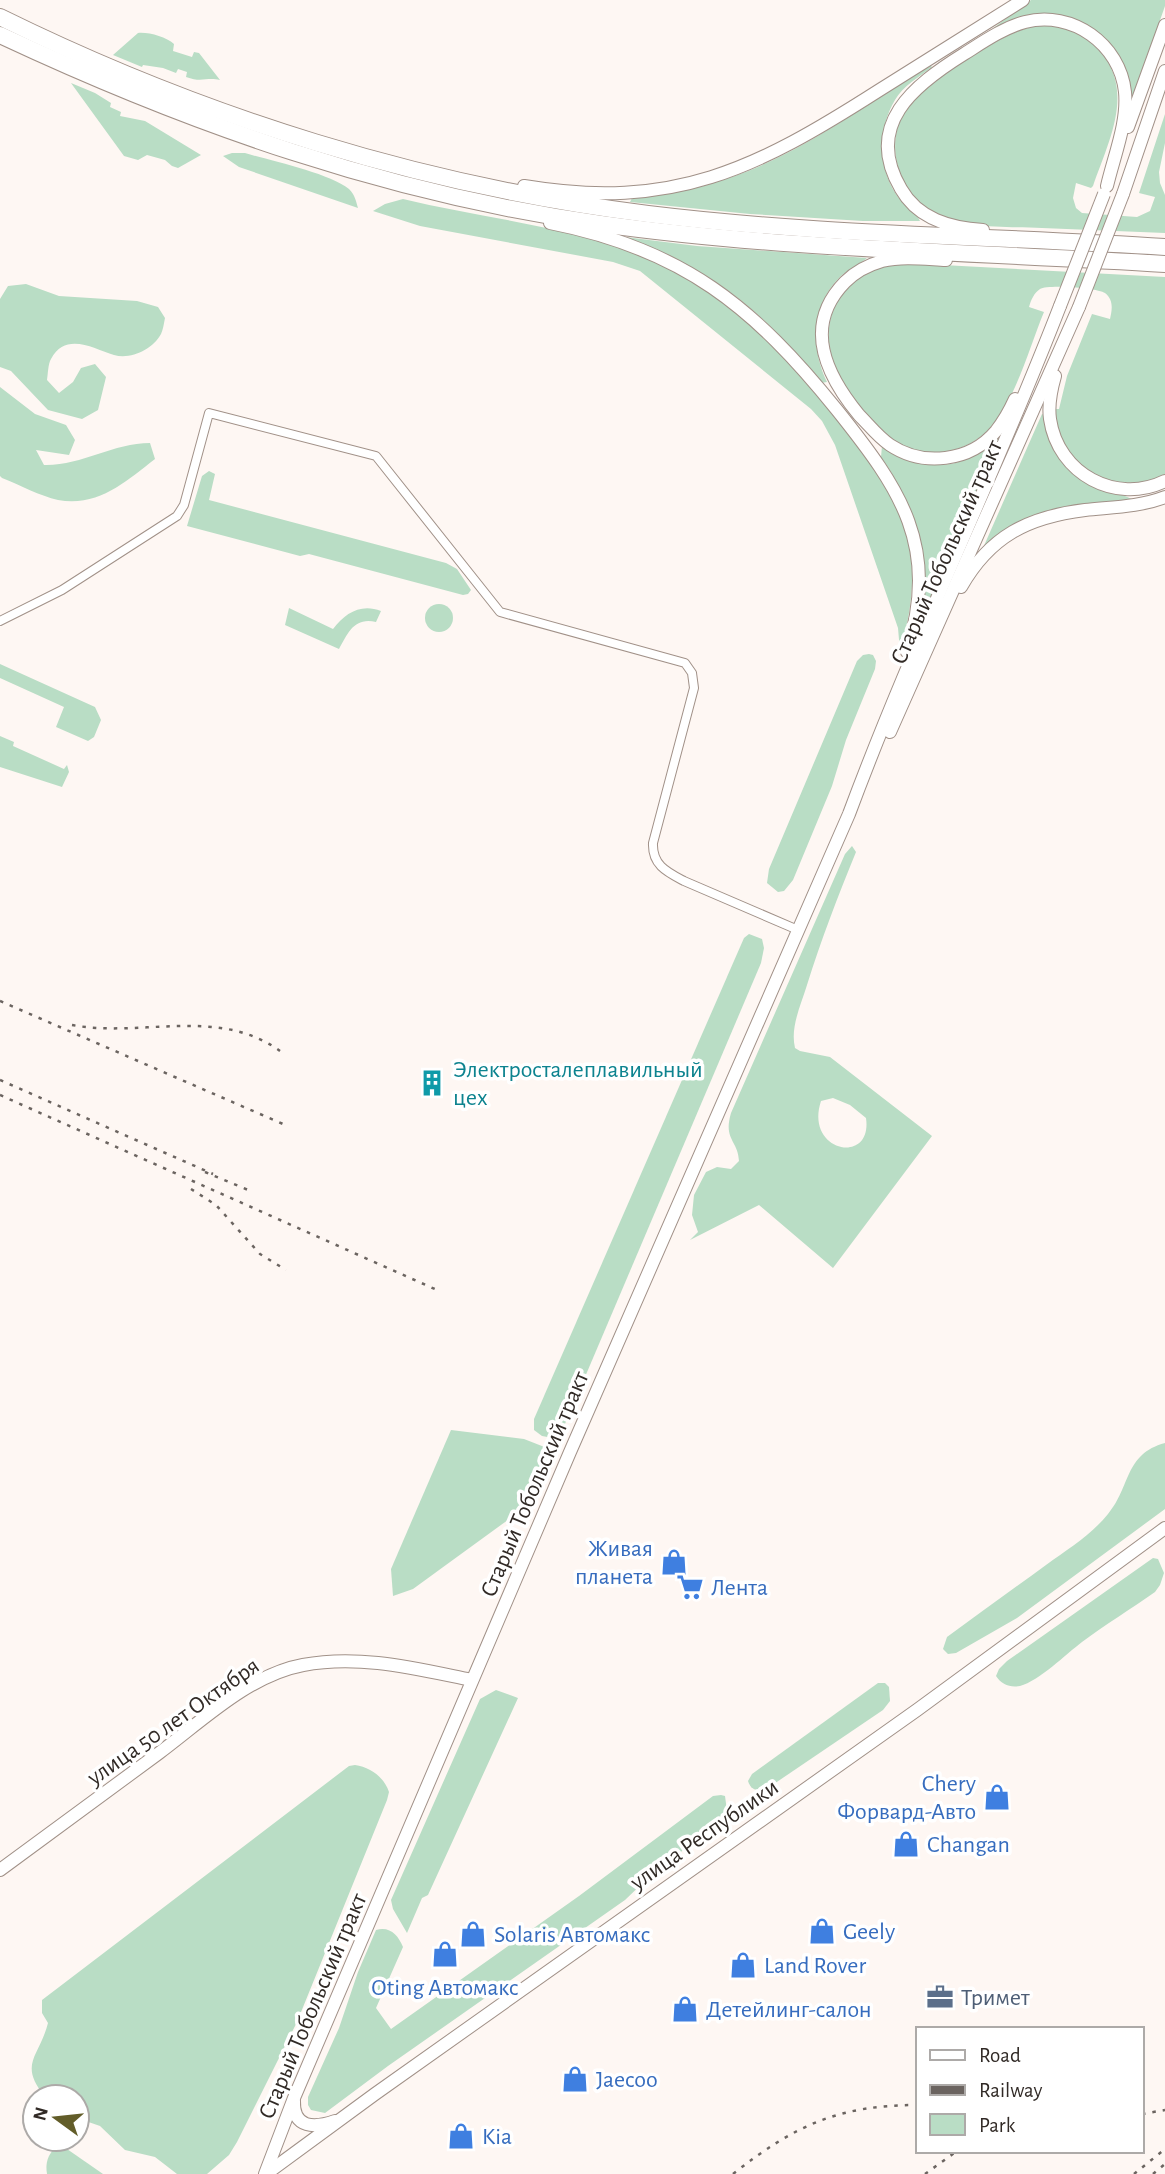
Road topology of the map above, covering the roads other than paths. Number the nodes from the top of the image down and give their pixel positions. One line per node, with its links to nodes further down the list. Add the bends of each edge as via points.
1 (1023, 0): 8 (main road, via 801,139 711,178 644,192 596,194)
2 (0, 17): 8 (highway, via 220,111)
3 (1165, 25): 10 (main road)
4 (0, 35): 9 (highway, via 215,127)
5 (1165, 71): 7 (main road)
6 (1165, 80): 7 (main road)
7 (1148, 122): 16 (main road, Старый Тобольский тракт, bridge)
8 (424, 173): 11 (highway, via 559,201 693,219)
9 (425, 190): 13 (highway, via 558,217 691,235); 20 (main road, via 477,208 597,234 645,251 696,276 731,300 809,375 876,458 909,519 917,551 919,584 911,640)
10 (1105, 190): 11 (main road, via 1124,120 1125,94 1114,58 1088,32 1046,19 1015,25 922,82 899,108 890,135 889,159 904,195 943,224); 15 (main road, Старый Тобольский тракт, bridge)
11 (1042, 239): 12 (highway)
12 (1161, 245)
13 (1034, 257): 14 (highway); 15 (main road, via 1014,261 896,259 874,264 849,278 834,296 822,346 832,377 846,399 883,440 910,455 944,459 977,448 996,432)
14 (1161, 265)
15 (1051, 330): 20 (main road, Старый Тобольский тракт)
16 (1065, 339): 17 (main road, via 1049,410 1064,456 1081,473 1113,488 1142,489); 20 (main road, Старый Тобольский тракт)
17 (1165, 481)
18 (1165, 497): 20 (main road, via 1134,506 1043,518 995,544 957,594 902,715)
19 (0, 621): 21 (street, via 62,590 177,516 209,413 376,456 500,612 685,663 694,688 653,843 656,861 671,875)
20 (878, 748): 21 (main road, Старый Тобольский тракт)
21 (799, 930): 23 (main road, Старый Тобольский тракт)
22 (1165, 1528): 26 (main road, улица Республики)
23 (472, 1680): 24 (main road, улица 50 лет Октября, via 355,1661 282,1671 220,1707); 25 (main road, Старый Тобольский тракт)
24 (0, 1870)
25 (294, 2098): 26 (main road, via 296,2116 304,2124); 27 (main road, Старый Тобольский тракт)
26 (339, 2120): 27 (main road, улица Республики)
27 (266, 2174)

